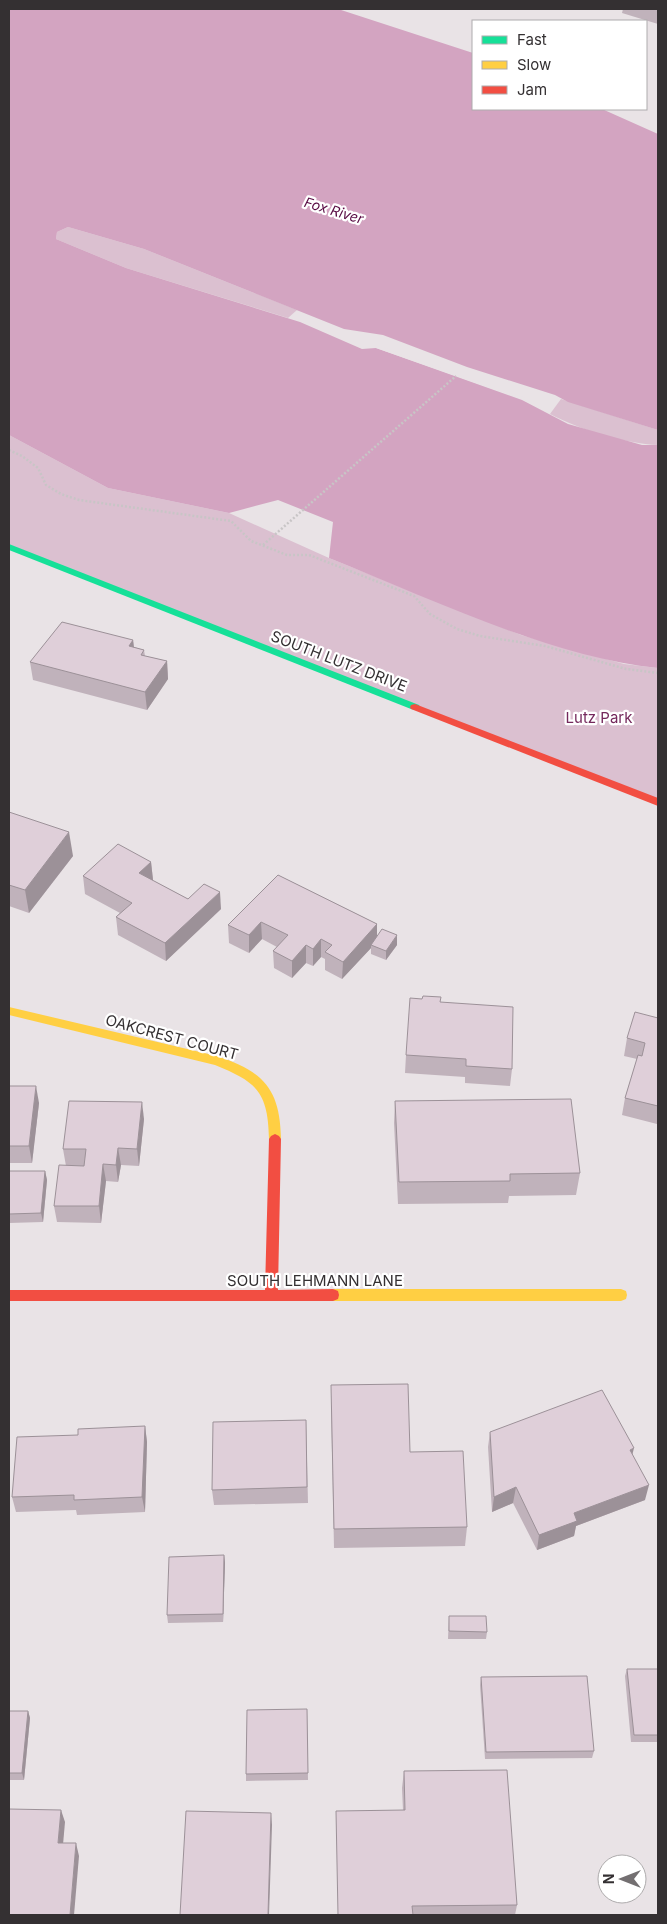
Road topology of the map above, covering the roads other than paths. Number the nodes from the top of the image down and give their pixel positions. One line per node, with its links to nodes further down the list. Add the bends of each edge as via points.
1 (9, 547): 2 (street, SOUTH LUTZ DRIVE)
2 (658, 802)
3 (9, 1011): 4 (street, OAKCREST COURT, via 217,1062 259,1082 272,1101 275,1119)
4 (271, 1295): 5 (street, SOUTH LEHMANN LANE); 6 (street, SOUTH LEHMANN LANE)
5 (621, 1295)
6 (9, 1296)

